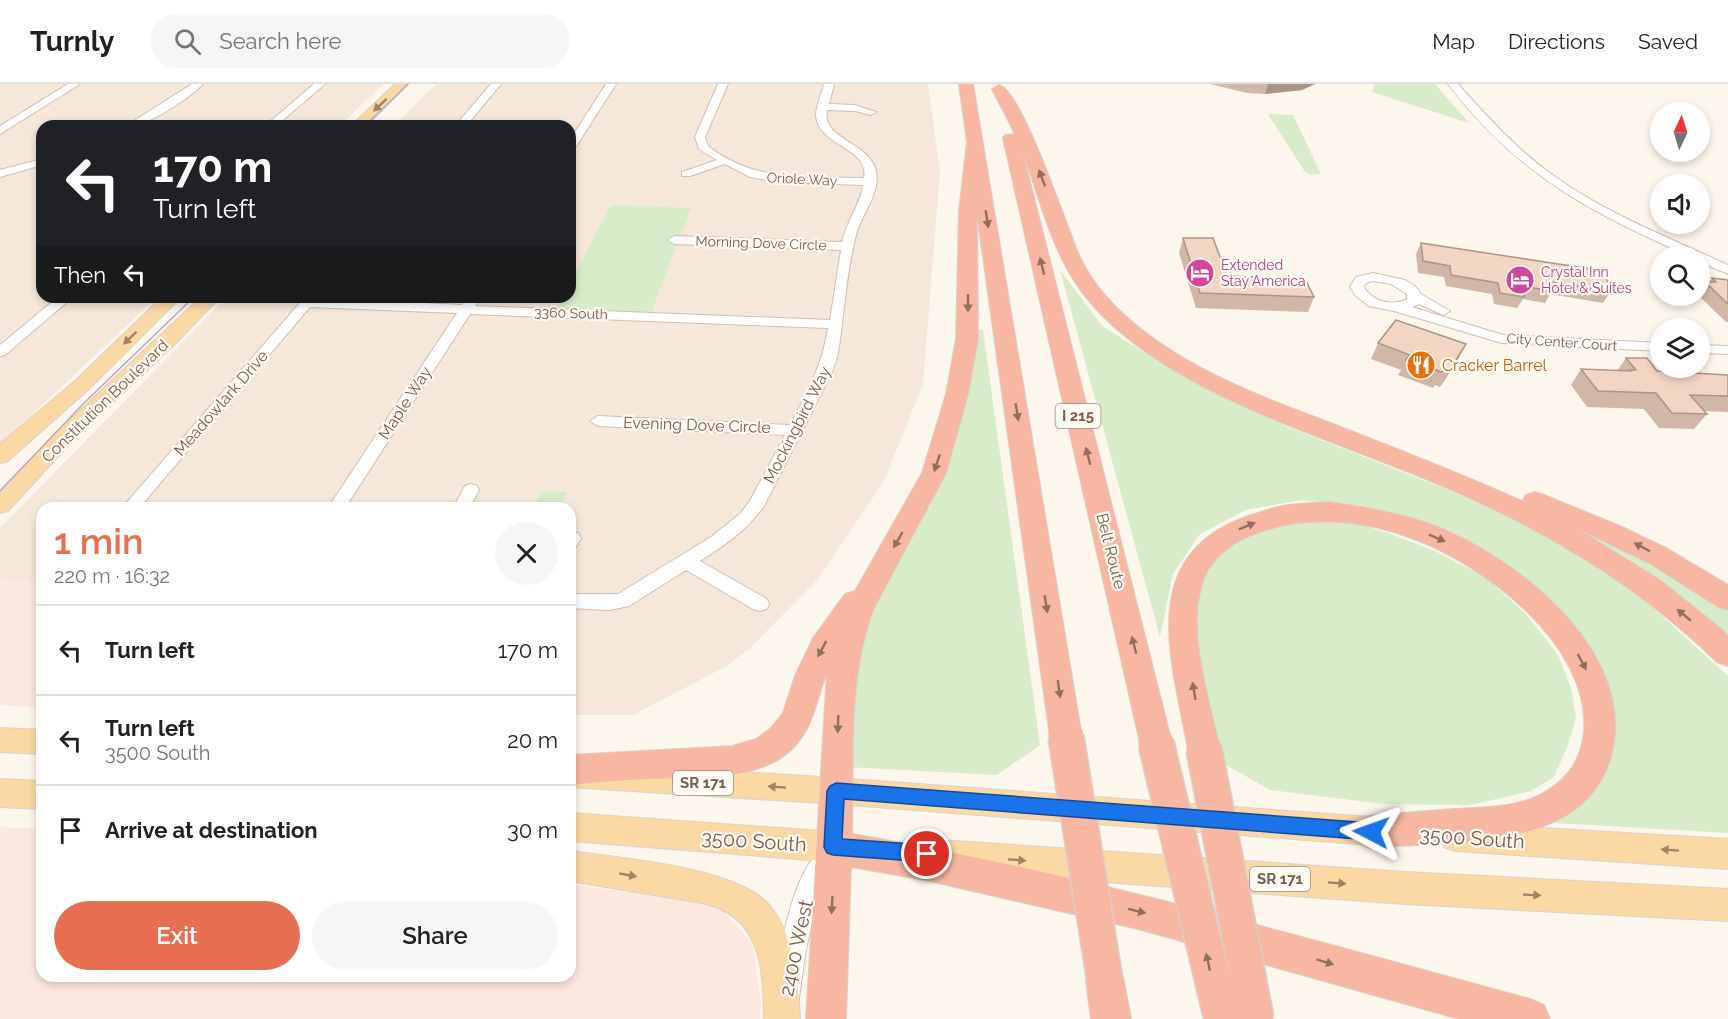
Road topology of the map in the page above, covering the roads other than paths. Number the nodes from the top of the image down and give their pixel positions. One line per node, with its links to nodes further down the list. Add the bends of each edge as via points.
1 (75, 84): 18 (street)
2 (198, 84): 14 (street)
3 (320, 84): 15 (street)
4 (402, 84): 16 (main road, one-way to 16)
5 (496, 84): 17 (street)
6 (612, 84): 19 (street)
7 (723, 84): 21 (street, Oriole Way, via 700,138 703,147)
8 (829, 84): 12 (street)
9 (966, 84): 20 (highway)
10 (1453, 84): 28 (street, via 1515,151 1548,178 1614,217)
11 (999, 86): 31 (highway, one-way to 11, via 1070,256 1027,138); 77 (highway, Belt Route / I 215, one-way to 11, bridge)
12 (823, 106): 13 (street); 25 (street, via 822,120 827,131 860,151 868,161)
13 (871, 112)
14 (142, 120)
15 (277, 120)
16 (364, 120)
17 (465, 120)
18 (2, 128)
19 (576, 139)
20 (975, 140): 56 (highway, one-way to 56, via 968,211 968,322 961,375 933,473); 76 (highway, one-way to 76, bridge)
21 (725, 160): 24 (street); 25 (street, Oriole Way, via 761,177)
22 (36, 164): 23 (street)
23 (0, 174)
24 (686, 174)
25 (870, 182): 27 (street, Mockingbird Way, via 867,198 851,228)
26 (674, 240): 27 (street, Morning Dove Circle)
27 (848, 246): 39 (street, Mockingbird Way)
28 (1676, 246)
29 (1710, 262): 30 (street)
30 (1728, 270)
31 (1091, 288): 57 (highway, one-way to 31, via 1668,560 1597,525 1205,370 1144,333); 60 (highway, one-way to 31, via 1655,591 1581,542 1487,495 1203,378 1139,337)
32 (1416, 297): 38 (street, via 1410,304); 38 (street, City Center Court, via 1411,288 1389,279 1366,278 1358,283 1358,291 1368,300); 40 (street, City Center Court, via 1467,321 1499,330)
33 (59, 303): 46 (street)
34 (166, 303): 49 (main road, Constitution Boulevard, one-way to 49, via 83,384)
35 (205, 303): 54 (main road, Constitution Boulevard, via 68,433)
36 (306, 303): 51 (street, Meadowlark Drive)
37 (470, 303): 39 (street, 3360 South); 52 (street, Maple Way)
38 (1396, 307): 43 (street, City Center Court, via 1502,339)
39 (836, 324): 48 (street, Mockingbird Way, via 829,363)
40 (1650, 338)
41 (1710, 339): 42 (street)
42 (1728, 340)
43 (1650, 346)
44 (1710, 349): 45 (street)
45 (1728, 350)
46 (0, 352)
47 (598, 421): 48 (street, Evening Dove Circle)
48 (796, 430): 55 (street, Mockingbird Way, via 754,509 717,542)
49 (0, 456)
50 (471, 490): 53 (street)
51 (134, 502)
52 (340, 502)
53 (464, 502)
54 (0, 505)
55 (686, 562): 58 (street, Mockingbird Way, via 622,601); 59 (street)
56 (871, 587): 63 (highway, one-way to 63, via 823,645 796,722 763,751 720,762); 65 (highway, one-way to 65, via 851,631 842,669)
57 (1728, 599)
58 (576, 601)
59 (760, 604)
60 (1728, 654)
61 (0, 740): 62 (main road)
62 (36, 742)
63 (576, 770)
64 (576, 774): 65 (main road, 3500 South / SR 171, one-way to 64)
65 (836, 791): 69 (main road, 3500 South / SR 171); 70 (highway)
66 (0, 792): 67 (main road)
67 (36, 795)
68 (576, 827): 70 (main road, 3500 South / SR 171)
69 (1371, 832): 71 (main road, 3500 South / SR 171, one-way to 69); 78 (highway, one-way to 69, bridge, via 1182,616 1185,594 1199,561 1232,532 1261,520 1293,514 1366,517 1461,549 1529,595 1553,620 1574,647 1597,697 1599,747 1586,778 1548,808 1495,822)
70 (833, 847): 73 (main road, 3500 South / SR 171, one-way to 73, via 1416,888); 74 (street, 2400 West, via 806,894); 75 (highway, one-way to 75); 79 (highway, one-way to 79, via 925,863 1138,911)
71 (1728, 854)
72 (576, 867): 74 (main road, one-way to 74, via 717,891 745,904 765,927 771,941)
73 (1728, 905)
74 (782, 1019)
75 (826, 1019)
76 (1111, 1019)
77 (1222, 1019)
78 (1256, 1019)
79 (1530, 1019)

